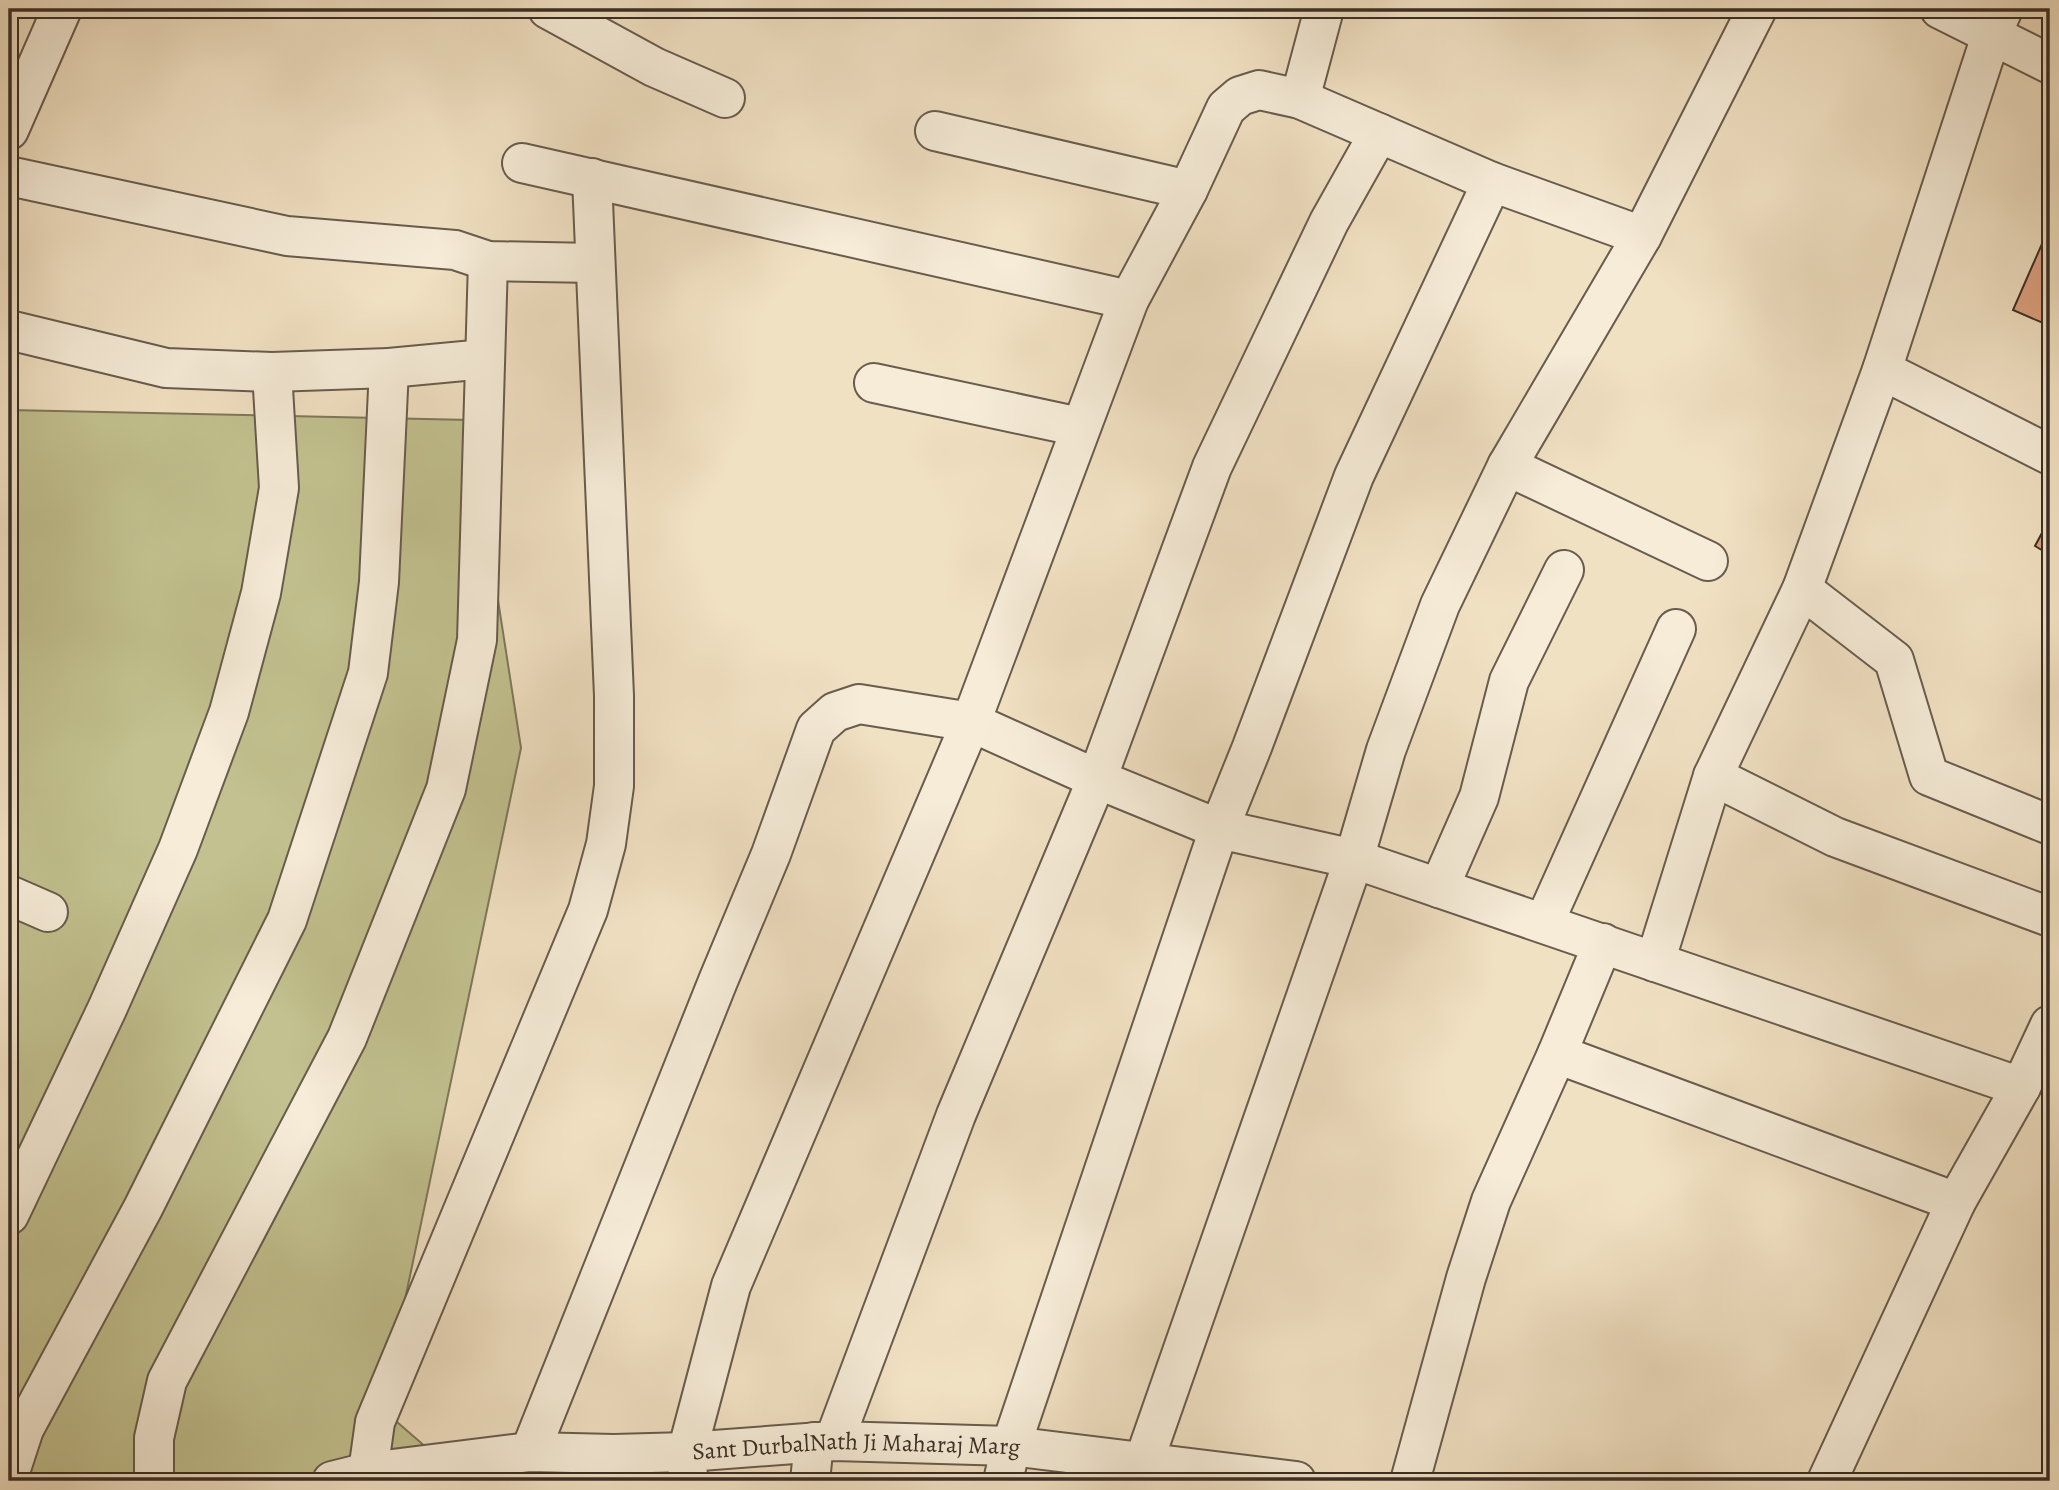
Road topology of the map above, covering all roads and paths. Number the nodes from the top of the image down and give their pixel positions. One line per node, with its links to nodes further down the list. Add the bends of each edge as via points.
1 (62, 9): 10 (street)
2 (548, 9): 8 (street, via 654,67)
3 (1324, 9): 9 (street)
4 (1757, 9): 18 (street)
5 (1940, 9): 6 (street)
6 (1997, 22): 7 (street); 25 (street)
7 (2050, 64)
8 (725, 98)
9 (1300, 99): 12 (street); 17 (street, via 1259,90 1240,96 1226,108)
10 (9, 130)
11 (935, 131): 17 (street)
12 (1380, 133): 16 (street); 37 (street, via 1329,222 1212,467)
13 (522, 163): 15 (street)
14 (9, 176): 19 (street, via 287,236 455,250)
15 (592, 178): 20 (street); 21 (street)
16 (1492, 182): 18 (street); 39 (street, via 1354,476)
17 (1188, 190): 21 (street)
18 (1642, 236): 30 (street)
19 (488, 261): 20 (street); 23 (street)
20 (595, 263): 59 (street, via 614,696 614,786 606,844 588,909)
21 (1129, 300): 28 (street)
22 (9, 330): 26 (street, via 166,368)
23 (485, 359): 24 (street); 61 (street, via 477,640 446,789 347,1038 167,1381 154,1438)
24 (389, 368): 26 (street); 58 (street, via 379,582 368,673 287,920 143,1208 24,1429)
25 (1882, 370): 29 (street); 33 (street)
26 (272, 372): 52 (street, via 278,488 261,593 229,712 173,861)
27 (874, 383): 28 (street)
28 (1080, 427): 35 (street)
29 (2050, 456)
30 (1507, 466): 31 (street); 40 (street, via 1440,605 1387,750)
31 (1708, 561)
32 (1564, 570): 41 (street, via 1509,681 1479,797)
33 (1802, 589): 36 (street); 38 (street, via 1894,660 1929,776)
34 (1676, 629): 45 (street)
35 (971, 722): 37 (street); 54 (street, via 859,704 835,712 816,729 771,854); 57 (street, via 731,1286)
36 (1713, 776): 44 (street, via 1835,837); 47 (street)
37 (1097, 779): 39 (street); 53 (street)
38 (2050, 825)
39 (1219, 829): 40 (street); 56 (street)
40 (1354, 859): 41 (street); 55 (street)
41 (1439, 888): 45 (street)
42 (9, 895): 43 (street)
43 (48, 912)
44 (2050, 917)
45 (1544, 923): 46 (street)
46 (1603, 943): 47 (street); 49 (street)
47 (1655, 962): 50 (street)
48 (2050, 1025): 50 (street)
49 (1557, 1054): 51 (street); 64 (street, via 1491,1200)
50 (2021, 1087): 51 (street)
51 (1956, 1202): 65 (street)
52 (9, 1215)
53 (824, 1441): 56 (street, Sant DurbalNath Ji Maharaj Marg); 57 (street, Sant DurbalNath Ji Maharaj Marg); 62 (street)
54 (530, 1452): 57 (street, Sant DurbalNath Ji Maharaj Marg, via 614,1454); 59 (street, Sant DurbalNath Ji Maharaj Marg)
55 (1144, 1461): 56 (street, Sant DurbalNath Ji Maharaj Marg); 60 (street, Sant DurbalNath Ji Maharaj Marg)
56 (1007, 1464)
57 (688, 1467)
58 (9, 1475)
59 (348, 1478)
60 (1259, 1479): 63 (street, Sant DurbalNath Ji Maharaj Marg)
61 (154, 1481)
62 (810, 1481)
63 (1296, 1481)
64 (1410, 1481)
65 (1827, 1481)

